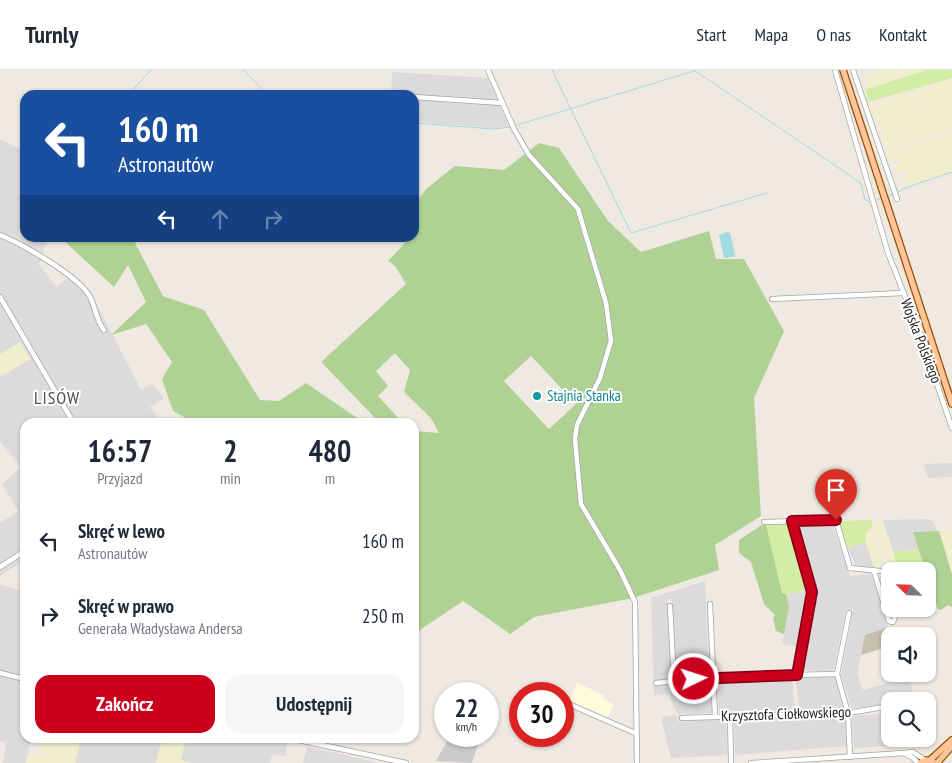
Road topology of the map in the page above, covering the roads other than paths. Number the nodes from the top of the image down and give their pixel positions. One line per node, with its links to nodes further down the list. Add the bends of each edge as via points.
1 (488, 70): 6 (street)
2 (835, 70): 10 (street, via 888,253)
3 (844, 70): 9 (main road, Wojska Polskiego)
4 (853, 70): 7 (street)
5 (419, 97): 6 (street)
6 (502, 103): 41 (street, via 529,155 578,209 606,303 611,341 600,378 577,424 575,438 581,504 635,602)
7 (897, 199)
8 (0, 235): 14 (street, via 25,247 79,283 92,301 96,318)
9 (909, 273): 10 (street); 15 (main road, Wojska Polskiego)
10 (898, 277): 11 (street)
11 (904, 292): 13 (street, Wojska Polskiego); 17 (street, Wojska Polskiego)
12 (0, 297): 16 (street)
13 (772, 299)
14 (104, 330)
15 (952, 404)
16 (71, 418)
17 (952, 428)
18 (792, 521): 19 (street); 22 (street, via 836,520 850,568); 30 (street, via 812,592)
19 (764, 522)
20 (20, 554): 21 (street)
21 (0, 567)
22 (874, 571): 23 (street); 24 (street)
23 (881, 571)
24 (881, 595)
25 (710, 604): 31 (street)
26 (670, 606): 33 (street)
27 (849, 613): 29 (street)
28 (0, 673): 32 (street)
29 (837, 674): 30 (street); 37 (street)
30 (797, 675): 31 (street)
31 (714, 677): 33 (street); 38 (street)
32 (20, 678)
33 (674, 680): 34 (street)
34 (656, 683)
35 (574, 706): 41 (street)
36 (881, 708): 37 (street, Krzysztofa Ciołkowskiego)
37 (848, 713): 39 (street, Krzysztofa Ciołkowskiego); 45 (street)
38 (715, 716): 39 (street, Krzysztofa Ciołkowskiego); 40 (street, Krzysztofa Ciołkowskiego)
39 (730, 716): 50 (street)
40 (682, 718)
41 (635, 733): 49 (street)
42 (952, 740): 47 (main road)
43 (311, 743): 48 (street)
44 (952, 746): 47 (main road)
45 (850, 757): 46 (street); 47 (street, via 913,752)
46 (797, 762): 51 (street)
47 (927, 762)
48 (403, 763)
49 (637, 763)
50 (730, 763)
51 (752, 763)

